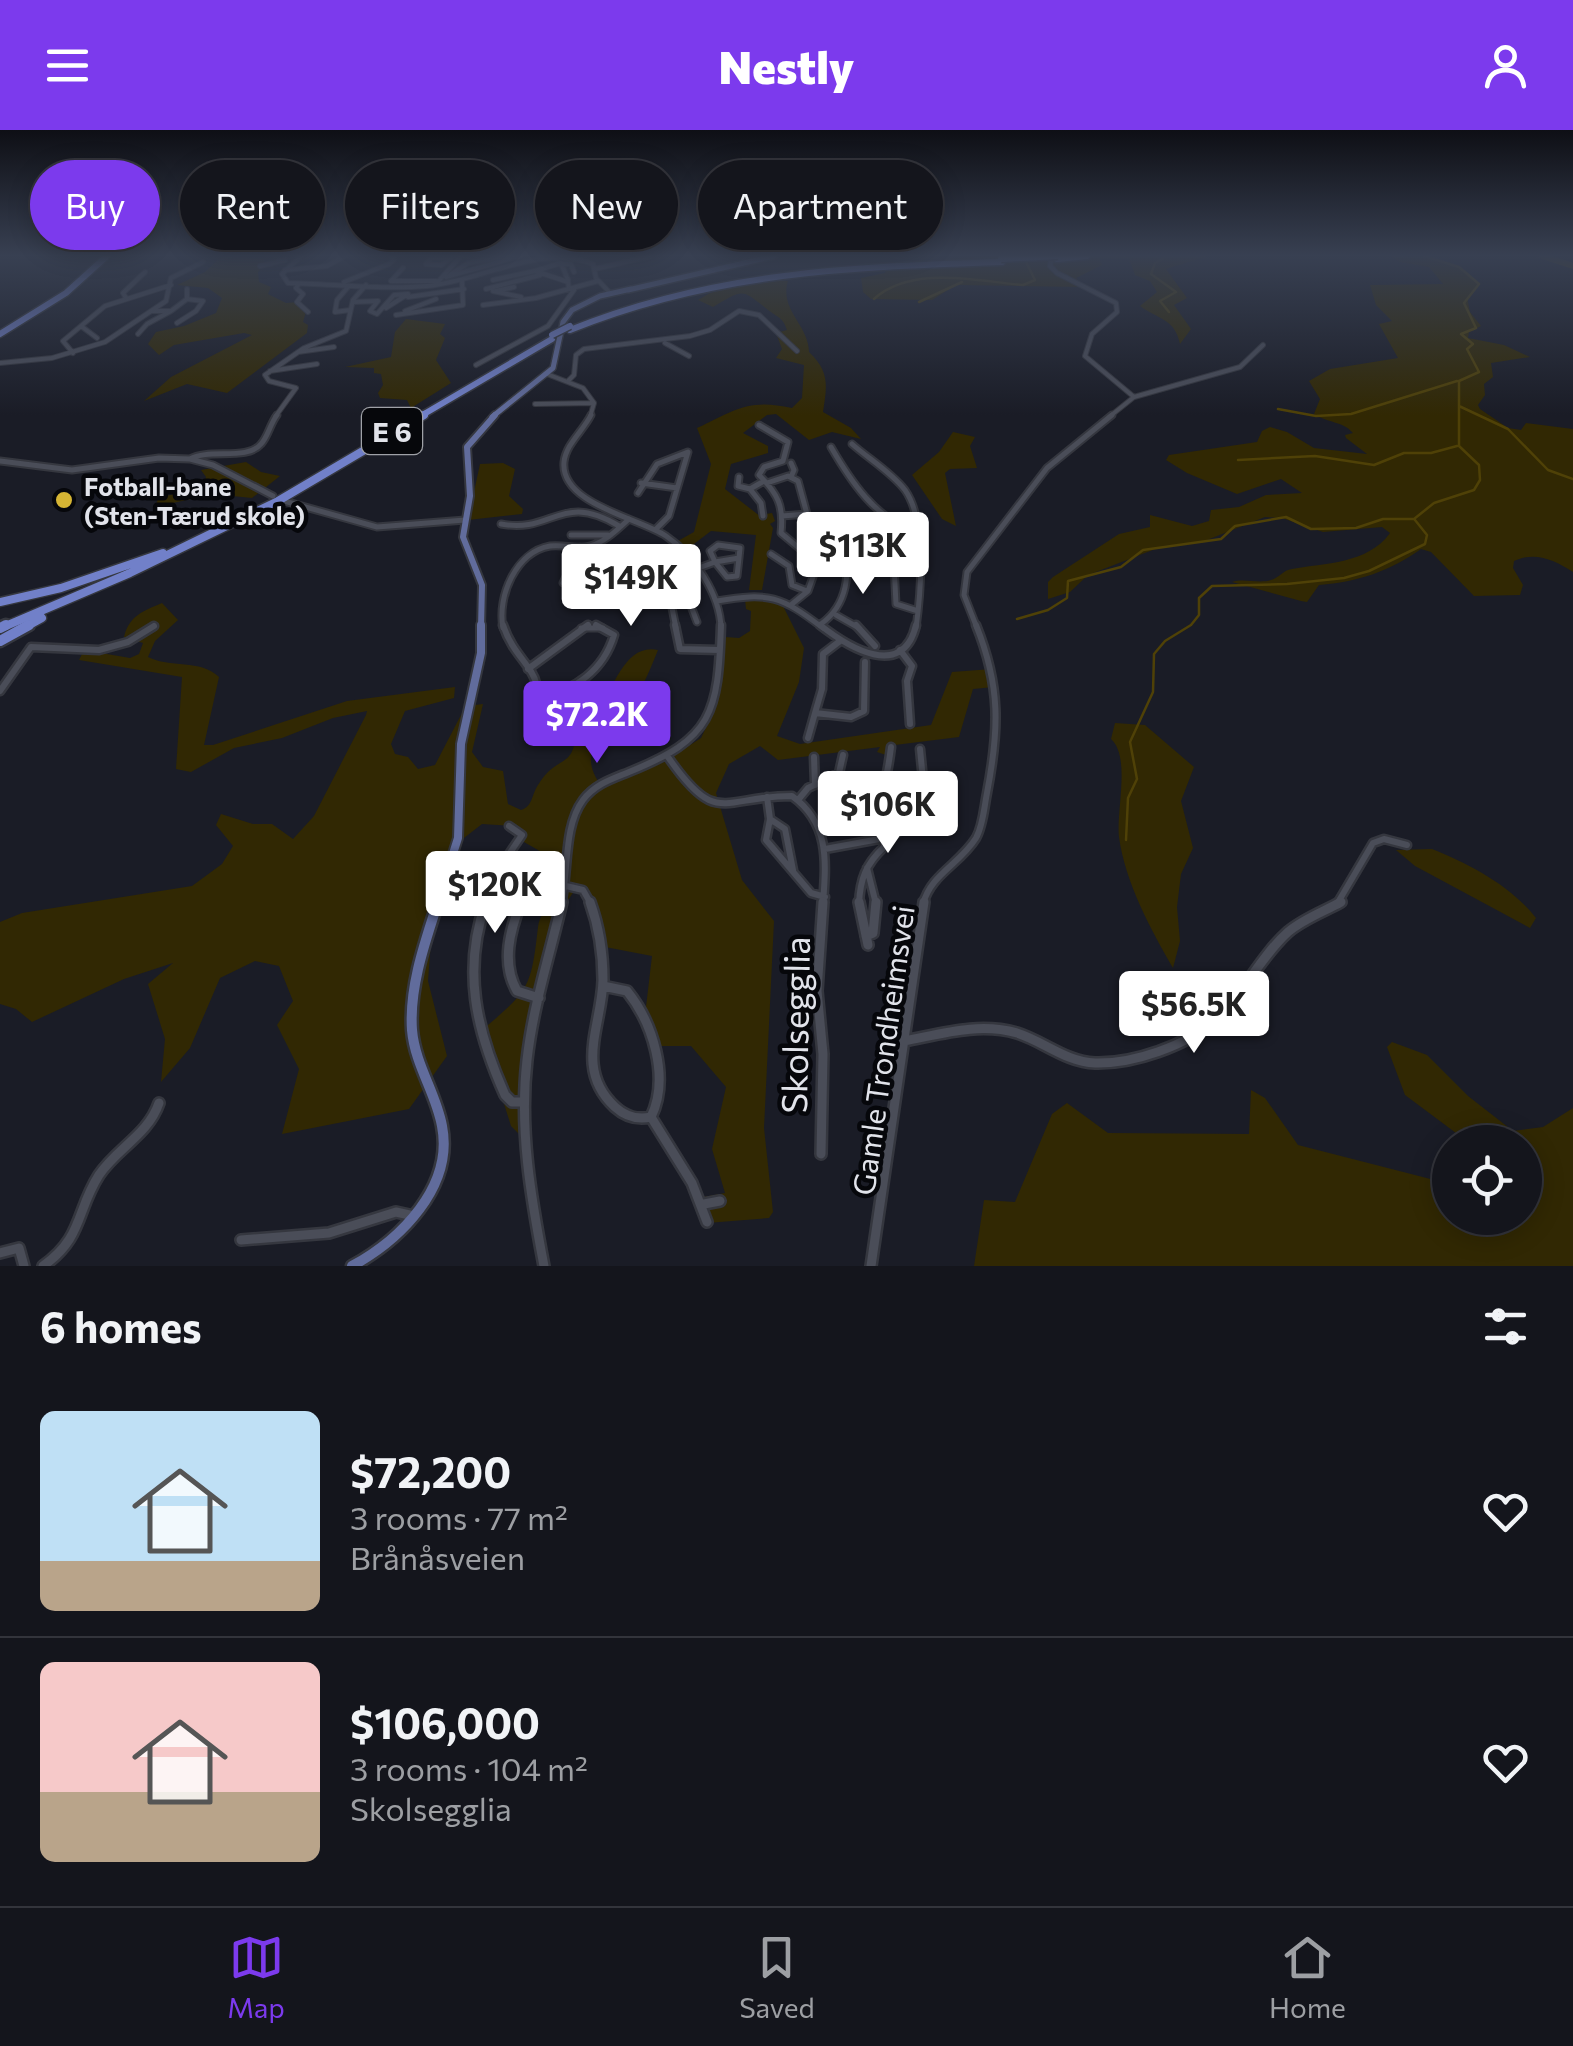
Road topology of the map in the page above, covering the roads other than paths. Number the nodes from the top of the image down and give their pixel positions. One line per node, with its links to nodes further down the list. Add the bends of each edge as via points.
1 (40, 309): 19 (highway)
2 (100, 309): 18 (street)
3 (174, 309): 15 (street)
4 (197, 309): 17 (street)
5 (305, 309): 16 (street)
6 (335, 309): 14 (street)
7 (412, 309): 8 (street, via 398,315)
8 (439, 309)
9 (559, 309): 32 (street, via 548,326)
10 (575, 309): 22 (main road)
11 (624, 309): 22 (highway, E 6, bridge)
12 (1117, 309): 36 (street, via 1092,334 1085,356)
13 (150, 310): 15 (street); 27 (street, via 105,342)
14 (350, 310): 28 (street, via 344,332)
15 (171, 311): 20 (street)
16 (308, 312)
17 (177, 323)
18 (80, 326): 21 (street); 27 (street, via 63,340)
19 (0, 334)
20 (138, 334)
21 (97, 338)
22 (555, 338): 34 (main road, via 561,361); 70 (highway, E 6, via 310,480); 76 (highway, E 6, via 302,488)
23 (659, 342): 26 (street, via 706,332 747,311); 29 (street); 35 (street, via 580,351)
24 (1263, 345): 36 (street, via 1240,367)
25 (334, 347): 28 (street)
26 (798, 350)
27 (73, 352): 30 (street)
28 (297, 352): 33 (street)
29 (689, 356)
30 (0, 364)
31 (316, 364): 33 (street)
32 (476, 366)
33 (269, 370): 42 (street, via 264,378 296,388 263,442 245,454 212,450)
34 (550, 375): 35 (street); 58 (main road, via 493,415 467,446)
35 (567, 380): 37 (street)
36 (1134, 398): 123 (street, Gamle Trondheimsvei, via 1047,468 964,579 994,684 998,735 979,834 933,880 924,899)
37 (594, 403): 38 (street); 57 (street, via 565,453 565,474 585,497)
38 (535, 404)
39 (759, 425): 47 (street, via 789,445 783,461 760,469)
40 (852, 444): 64 (street, via 906,492)
41 (831, 447): 64 (street, via 853,486 901,527)
42 (190, 458): 43 (street, via 66,470); 52 (street)
43 (0, 461)
44 (791, 463): 45 (street)
45 (791, 476): 47 (street); 56 (street, via 808,510)
46 (739, 477): 50 (street, via 738,486)
47 (766, 482): 50 (street); 55 (street, via 776,491)
48 (642, 483): 49 (street); 49 (street, via 657,464 686,451); 51 (street)
49 (677, 488): 63 (street, via 668,519)
50 (750, 488): 54 (street)
51 (638, 493)
52 (273, 496)
53 (284, 501): 58 (street, via 371,527)
54 (764, 516)
55 (782, 516): 56 (street); 77 (street, via 782,532 813,568)
56 (802, 517): 67 (street)
57 (630, 518): 62 (street); 63 (street)
58 (465, 522): 130 (main road, via 465,546 482,585 481,649 460,744 458,838 415,989 416,1056 445,1146 438,1176)
59 (500, 524): 62 (street, via 582,511)
60 (850, 525): 81 (street, via 894,564 896,604)
61 (592, 526): 65 (street)
62 (620, 527): 65 (street)
63 (656, 529): 74 (street)
64 (915, 530): 81 (street, via 922,582)
65 (606, 534): 66 (street); 68 (street)
66 (571, 535)
67 (808, 538)
68 (580, 547): 75 (street); 93 (street, via 535,550 504,595 503,625)
69 (849, 547): 82 (street, via 845,595)
70 (164, 552): 79 (highway, E 6); 85 (highway, E 6)
71 (776, 553): 77 (street, via 791,570 792,585)
72 (740, 558): 73 (street); 73 (street, via 732,578); 73 (street, via 739,547 723,544 711,549)
73 (715, 562): 74 (street)
74 (696, 569): 78 (street)
75 (563, 583)
76 (100, 586): 85 (highway, E 6); 87 (highway, E 6)
77 (808, 591): 80 (street)
78 (718, 600): 80 (street, via 763,594); 90 (street)
79 (0, 602)
80 (792, 604): 84 (street)
81 (918, 611): 91 (street, via 915,636)
82 (836, 614): 84 (street); 89 (street)
83 (697, 622): 90 (street, via 688,601 671,602 680,649)
84 (821, 624): 88 (street)
85 (0, 626)
86 (154, 626): 94 (street, via 100,651 31,647)
87 (0, 641)
88 (840, 641): 91 (street, via 871,654); 96 (street, via 823,654)
89 (874, 646)
90 (719, 650): 103 (street, via 705,729)
91 (900, 650): 98 (street, via 912,666)
92 (866, 662): 96 (street, via 864,711 851,717)
93 (528, 669): 95 (street); 95 (street, via 583,625 614,634 576,686)
94 (0, 691)
95 (540, 696): 97 (street)
96 (815, 713): 99 (street)
97 (531, 721)
98 (910, 724)
99 (808, 738)
100 (920, 749): 112 (street, via 924,785)
101 (893, 753): 110 (street, via 878,804)
102 (843, 755): 105 (street, via 846,772)
103 (668, 756): 106 (street, via 704,801 733,806); 119 (street, via 586,796 575,818)
104 (814, 757): 105 (street)
105 (815, 784): 107 (street)
106 (767, 798): 107 (street, via 783,794); 109 (street, Skolsegglia)
107 (798, 800): 110 (street, Skolsegglia)
108 (929, 812): 112 (street)
109 (770, 819): 118 (street, via 787,834); 118 (street, Skolsegglia, via 766,840)
110 (819, 823): 115 (street, Skolsegglia)
111 (510, 826): 124 (street, via 526,835 503,864 479,922 472,994 476,1028 505,1095)
112 (911, 826): 113 (street)
113 (884, 838): 115 (street); 117 (street)
114 (1407, 845): 123 (street, via 1373,843 1341,902 1288,931 1214,1021 1166,1047 1094,1063 996,1028)
115 (825, 848): 120 (street, Skolsegglia)
116 (542, 863): 122 (street, via 514,911 510,977 517,991)
117 (866, 867): 117 (street, via 877,906 874,933 866,940 859,898)
118 (793, 871): 120 (street, Skolsegglia, via 811,893)
119 (566, 886): 121 (street, via 581,888 591,903); 122 (street)
120 (825, 898): 127 (street, Skolsegglia, via 817,991)
121 (603, 986): 126 (street, via 627,991 639,1008 660,1072 660,1104); 126 (street, via 590,1056 595,1079 627,1116)
122 (539, 998): 124 (street)
123 (904, 1040): 138 (street, Gamle Trondheimsvei)
124 (524, 1102): 137 (street)
125 (159, 1103): 135 (street, via 151,1121 104,1168 70,1248)
126 (651, 1117): 129 (street)
127 (820, 1154)
128 (720, 1200): 129 (street)
129 (704, 1204): 131 (street)
130 (415, 1216): 132 (street, via 396,1212 328,1233); 136 (main road, via 389,1244)
131 (707, 1222)
132 (241, 1240)
133 (0, 1252): 134 (street, via 20,1248)
134 (24, 1266)
135 (43, 1266)
136 (352, 1266)
137 (544, 1266)
138 (870, 1266)

